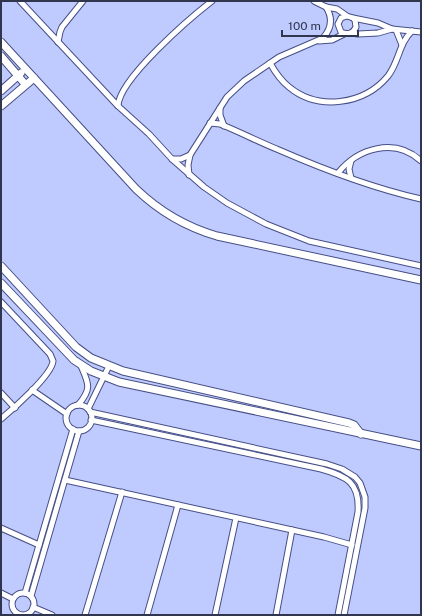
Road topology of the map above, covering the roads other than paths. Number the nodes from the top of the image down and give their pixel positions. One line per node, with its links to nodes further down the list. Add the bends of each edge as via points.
1 (20, 1): 12 (street)
2 (83, 1): 10 (street)
3 (212, 1): 28 (street, via 156,51)
4 (314, 1): 5 (street)
5 (326, 7): 6 (street, via 337,9); 8 (street)
6 (347, 16): 7 (street); 9 (street, via 341,18)
7 (353, 18): 11 (street); 15 (street, via 356,27)
8 (331, 23): 9 (street); 17 (street, via 327,34)
9 (338, 24): 16 (street)
10 (62, 27): 12 (street); 19 (street)
11 (394, 29): 13 (street); 15 (street, via 378,33); 20 (street)
12 (48, 31): 19 (street)
13 (412, 31): 14 (street); 20 (street, via 406,36)
14 (421, 32)
15 (352, 33): 16 (street)
16 (344, 34): 17 (street, via 332,40)
17 (318, 41): 22 (street)
18 (1, 42): 23 (street)
19 (58, 42): 29 (street)
20 (402, 46): 22 (street, via 392,71 376,87 359,97 340,101 319,100 299,94 284,83)
21 (1, 56): 24 (street)
22 (270, 63): 32 (street, via 244,81 227,97)
23 (26, 69): 24 (street); 25 (street)
24 (18, 76): 26 (street); 27 (street)
25 (34, 78): 26 (street); 45 (street, via 136,189 152,204 179,221 217,236)
26 (25, 84): 30 (street)
27 (1, 91)
28 (122, 92): 29 (street); 31 (street)
29 (108, 94): 31 (street)
30 (1, 106)
31 (118, 106): 36 (street)
32 (220, 108): 33 (street); 34 (street)
33 (210, 123): 34 (street); 35 (street)
34 (224, 126): 39 (street)
35 (190, 155): 36 (street, via 182,159); 40 (street)
36 (172, 159): 40 (street)
37 (351, 161): 38 (street, via 371,150 388,148 404,150); 39 (street); 41 (street)
38 (421, 161)
39 (338, 173): 41 (street)
40 (188, 175): 44 (street, via 240,211 286,233 325,245)
41 (351, 178): 42 (street)
42 (421, 199)
43 (1, 266): 49 (street, via 76,347 91,358)
44 (421, 266)
45 (421, 280)
46 (1, 283): 48 (street)
47 (1, 302): 51 (street, via 52,357 51,368)
48 (81, 366): 50 (street); 53 (street, via 88,389)
49 (109, 366): 50 (street); 60 (street, via 354,424)
50 (103, 377): 55 (street); 60 (street)
51 (32, 390): 54 (street); 56 (street)
52 (1, 393): 54 (street)
53 (78, 406): 55 (street, via 83,406); 56 (street, via 70,409)
54 (15, 408): 57 (street)
55 (89, 411): 58 (street); 61 (street)
56 (67, 414): 59 (street, via 67,423)
57 (1, 419)
58 (91, 420): 59 (street, via 87,428); 62 (street)
59 (76, 430): 65 (street); 71 (street)
60 (361, 434): 63 (street)
61 (191, 435): 62 (street); 64 (street)
62 (189, 441): 64 (street)
63 (421, 446)
64 (257, 452): 72 (street, via 338,473 348,480 356,489 359,501); 74 (street, via 336,466 349,472 360,483 365,508)
65 (65, 480): 66 (street); 77 (street)
66 (122, 492): 67 (street); 83 (street)
67 (178, 505): 68 (street); 84 (street)
68 (236, 518): 70 (street); 85 (street)
69 (1, 528): 71 (street)
70 (292, 530): 72 (street); 86 (street)
71 (39, 545): 76 (street)
72 (352, 545): 73 (street)
73 (344, 582): 74 (street); 87 (street)
74 (350, 584): 88 (street)
75 (1, 593): 78 (street)
76 (25, 593): 77 (street); 78 (street, via 18,594)
77 (30, 596): 79 (street)
78 (13, 599): 80 (street, via 13,609)
79 (33, 607): 81 (street); 82 (street)
80 (17, 614): 81 (street)
81 (24, 615)
82 (52, 615)
83 (85, 615)
84 (147, 615)
85 (215, 615)
86 (276, 615)
87 (338, 615)
88 (344, 615)

